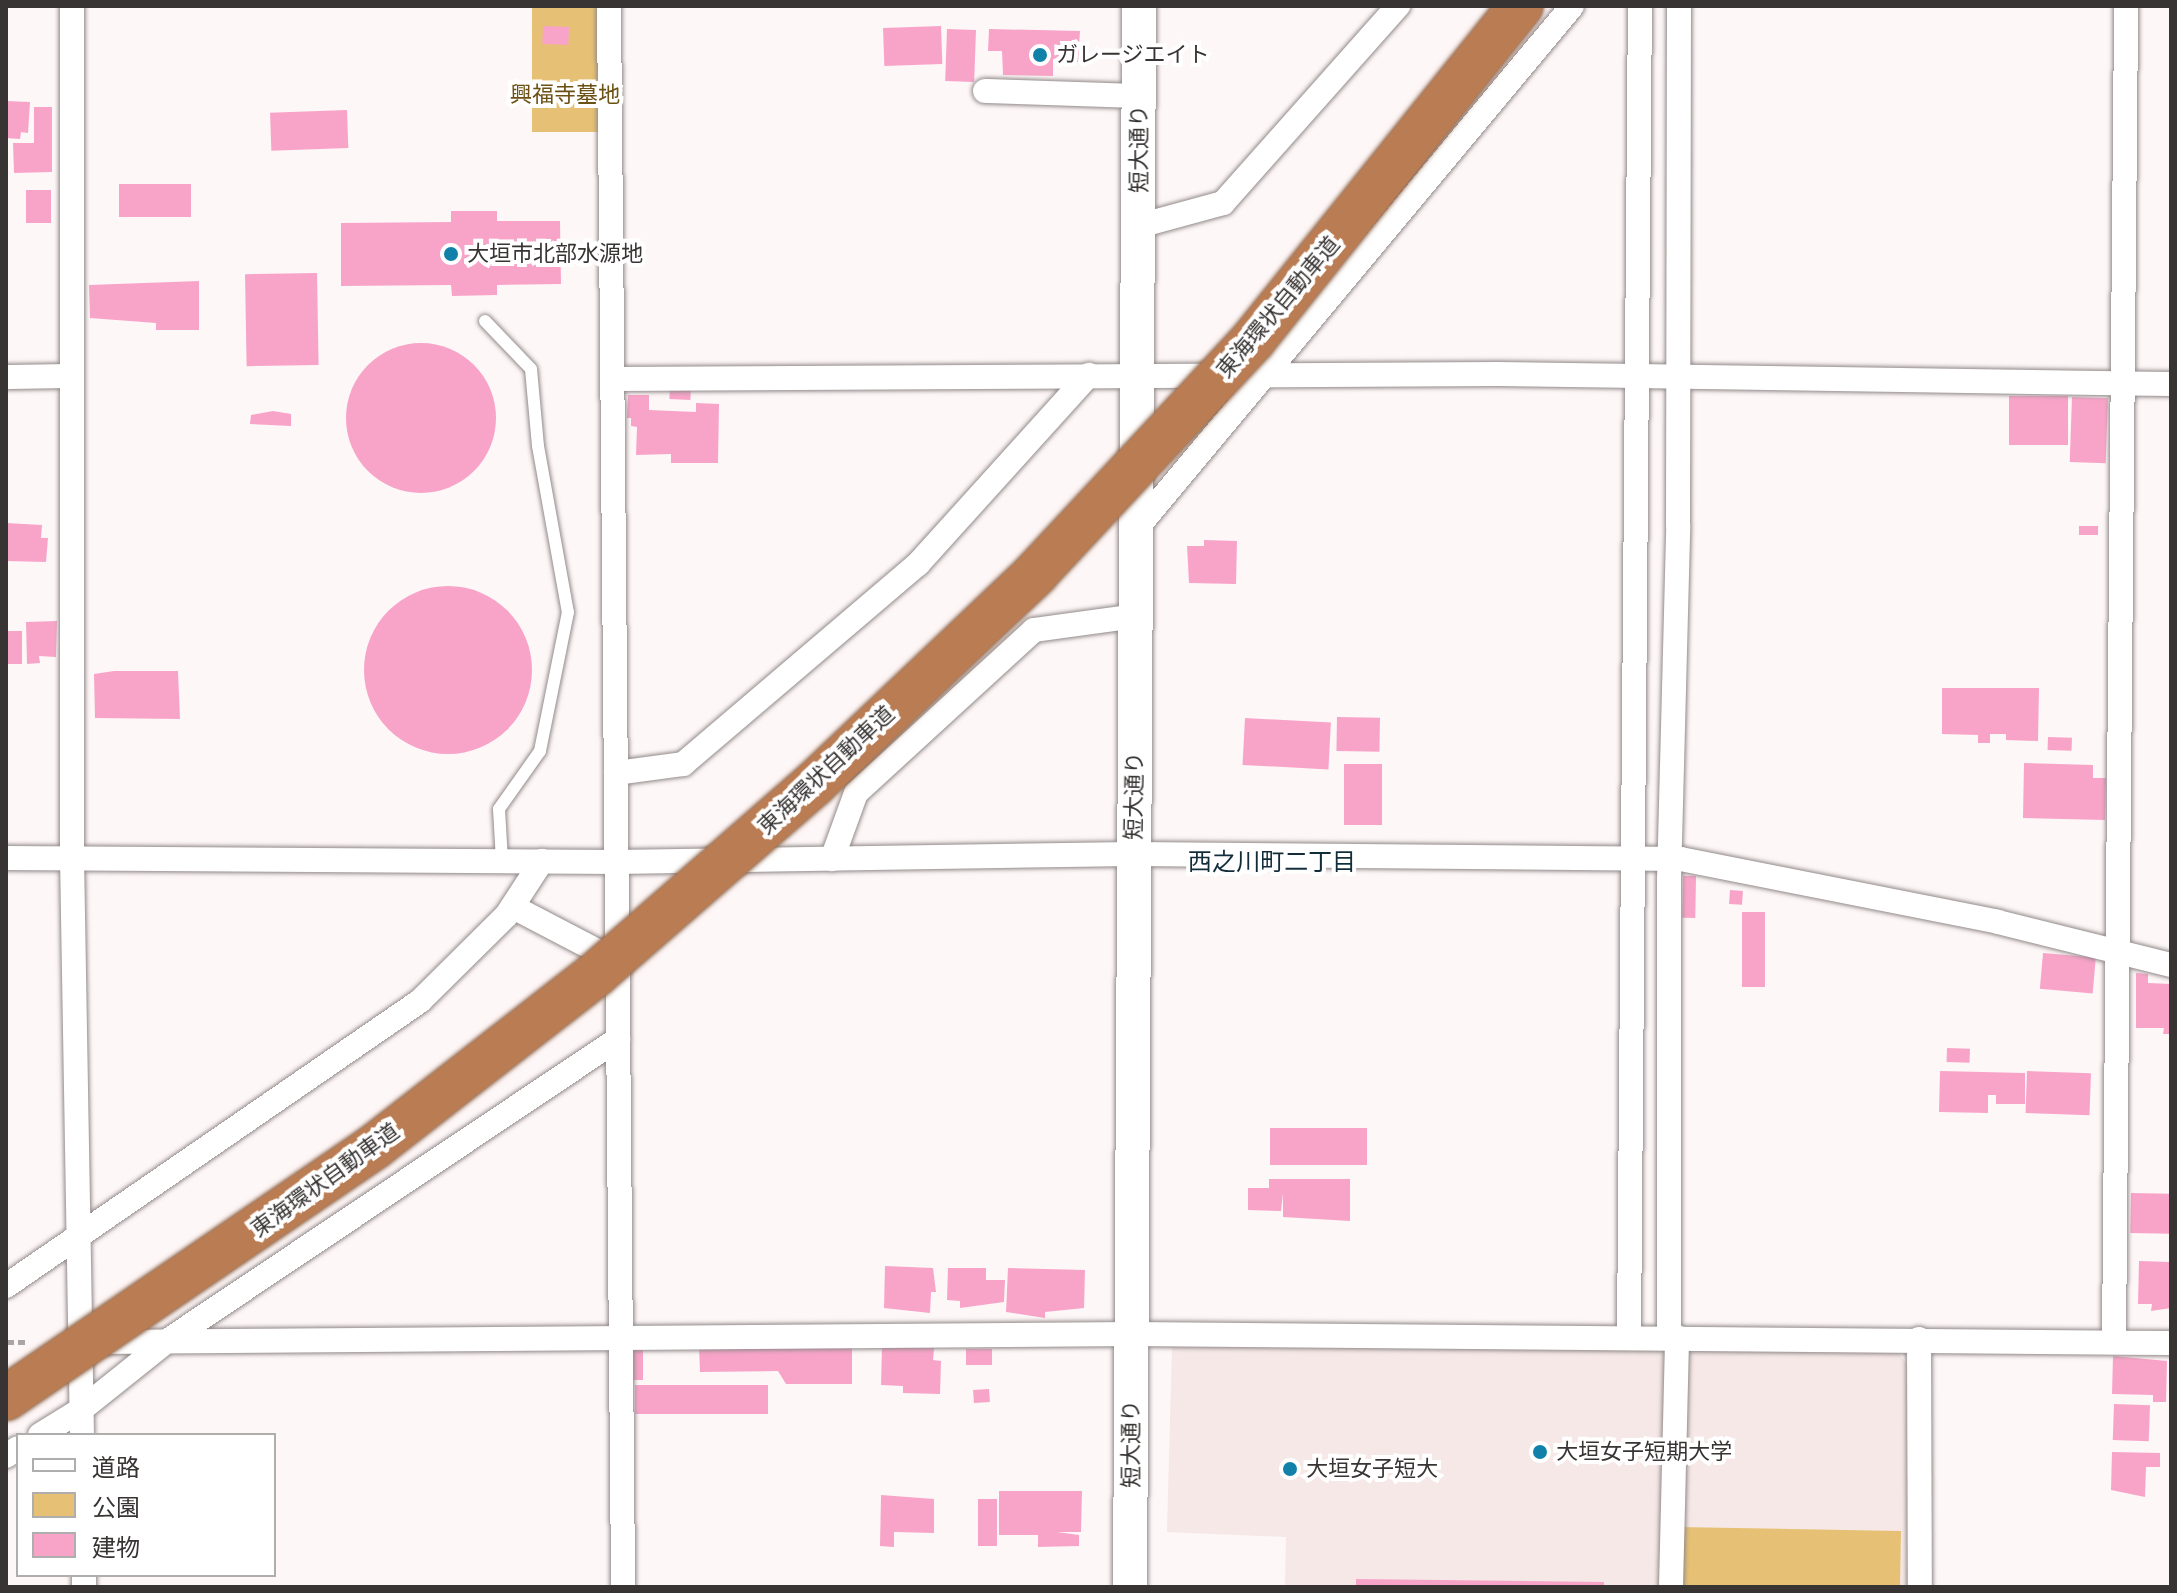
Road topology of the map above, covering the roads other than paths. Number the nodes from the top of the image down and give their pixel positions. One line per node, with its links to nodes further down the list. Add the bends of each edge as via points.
1 (72, 6): 16 (street)
2 (609, 6): 20 (street)
3 (1139, 6): 11 (street, 短大通り)
4 (1398, 6): 12 (street, via 1223,203)
5 (1521, 6): 49 (highway, 東海環状自動車道, bridge, via 1253,340 1036,573 814,784 596,974 374,1147)
6 (1572, 6): 19 (street)
7 (1640, 6): 17 (street)
8 (1679, 6): 17 (street)
9 (2126, 6): 21 (street)
10 (985, 91): 11 (street)
11 (1139, 96): 12 (street, 短大通り)
12 (1139, 226): 15 (street, 短大通り)
13 (485, 321): 31 (lane, via 531,369 538,446 568,612 540,751 499,809)
14 (1089, 375): 15 (street); 20 (street); 25 (street, via 918,564 683,764)
15 (1139, 375): 19 (street); 23 (street, 短大通り)
16 (72, 376): 18 (street); 27 (street)
17 (1658, 376): 19 (street); 21 (street); 29 (street); 29 (street)
18 (6, 377)
19 (1262, 377): 23 (street)
20 (613, 379): 25 (street)
21 (2121, 383): 22 (street); 35 (street)
22 (2171, 384)
23 (1137, 528): 24 (street, 短大通り)
24 (1136, 616): 26 (street, 短大通り); 30 (street, via 1034,630 856,793)
25 (616, 773): 33 (street)
26 (1133, 854): 29 (street); 30 (street); 41 (street, 短大通り)
27 (72, 857): 28 (street); 31 (street); 39 (street)
28 (6, 858)
29 (1652, 858): 35 (street); 43 (street); 43 (street)
30 (832, 859): 33 (street)
31 (502, 861): 32 (street)
32 (542, 861): 33 (street); 34 (street)
33 (616, 862): 36 (street)
34 (513, 907): 36 (street); 39 (street, via 420,1001)
35 (2116, 950): 37 (street); 45 (street)
36 (618, 962): 38 (street)
37 (2171, 965)
38 (618, 1039): 42 (street); 46 (street)
39 (79, 1240): 40 (street); 47 (street)
40 (6, 1286)
41 (1131, 1334): 42 (street); 43 (street); 54 (street, 短大通り)
42 (621, 1335): 46 (street); 53 (street)
43 (1655, 1337): 44 (street); 55 (street)
44 (1919, 1339): 45 (street); 56 (street)
45 (2114, 1340): 48 (street)
46 (167, 1341): 47 (street); 50 (street)
47 (81, 1342): 50 (street)
48 (2171, 1343)
49 (6, 1398)
50 (82, 1409): 51 (street); 52 (street)
51 (43, 1433)
52 (82, 1433)
53 (623, 1587)
54 (1130, 1587)
55 (1671, 1587)
56 (1920, 1587)

